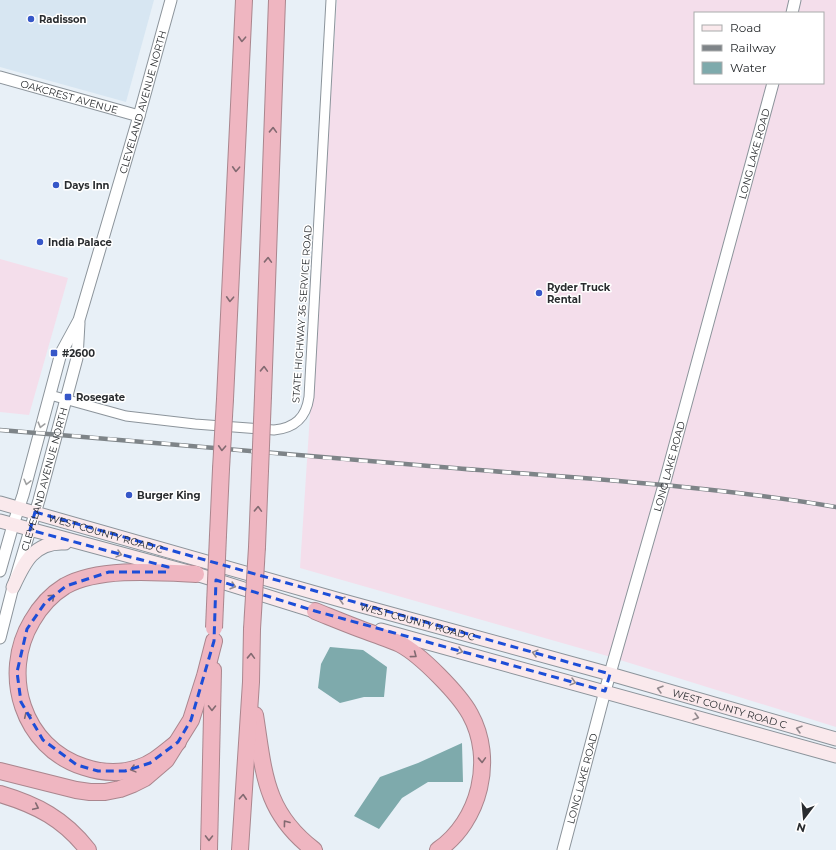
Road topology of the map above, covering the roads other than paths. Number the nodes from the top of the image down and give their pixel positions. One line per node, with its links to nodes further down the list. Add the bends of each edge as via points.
1 (171, 0): 9 (street, CLEVELAND AVENUE NORTH)
2 (244, 0): 23 (highway, one-way to 23, bridge)
3 (278, 0): 26 (highway, one-way to 3, bridge)
4 (330, 0): 12 (street, STATE HIGHWAY 36 SERVICE ROAD, via 309,397 304,414 292,426 274,430 126,416)
5 (796, 0): 6 (street)
6 (792, 12)
7 (0, 77): 9 (street, OAKCREST AVENUE)
8 (773, 84): 25 (street, LONG LAKE ROAD)
9 (139, 116): 10 (street, CLEVELAND AVENUE NORTH)
10 (79, 320): 11 (street, CLEVELAND AVENUE NORTH, via 61,353); 12 (street, CLEVELAND AVENUE NORTH, via 77,358)
11 (50, 395): 12 (street, STATE HIGHWAY 36 SERVICE ROAD); 14 (street, CLEVELAND AVENUE NORTH, one-way to 14)
12 (66, 399): 15 (street, CLEVELAND AVENUE NORTH)
13 (0, 503): 14 (main road, WEST COUNTY ROAD C)
14 (18, 508): 15 (main road, WEST COUNTY ROAD C); 16 (street, CLEVELAND AVENUE NORTH)
15 (35, 512): 17 (street, CLEVELAND AVENUE NORTH); 25 (main road, WEST COUNTY ROAD C, one-way to 15)
16 (6, 523): 17 (main road, WEST COUNTY ROAD C); 19 (street, CLEVELAND AVENUE NORTH)
17 (30, 530): 18 (main road, WEST COUNTY ROAD C); 21 (street, CLEVELAND AVENUE NORTH)
18 (82, 544): 20 (main road, WEST COUNTY ROAD C, one-way to 20); 21 (main road, via 56,542 38,549 23,565)
19 (0, 571)
20 (196, 574): 22 (main road, WEST COUNTY ROAD C, one-way to 22); 29 (highway, one-way to 20, via 150,763 125,771 98,771 77,765 53,750 34,729 18,687 18,656 21,643 35,615 50,598 66,586 109,572)
21 (13, 587): 24 (street, CLEVELAND AVENUE NORTH)
22 (315, 611): 27 (main road, WEST COUNTY ROAD C, one-way to 27); 37 (highway, one-way to 37, via 400,644 436,674 470,714 476,727 482,759 478,793 465,822)
23 (214, 635): 29 (highway, via 205,676 191,720); 34 (highway, one-way to 34)
24 (0, 638)
25 (610, 674): 27 (street, LONG LAKE ROAD); 28 (main road, WEST COUNTY ROAD C, one-way to 25)
26 (250, 682): 35 (highway, one-way to 26); 36 (highway, one-way to 26, via 290,829 267,786)
27 (605, 691): 30 (main road, WEST COUNTY ROAD C, one-way to 30); 38 (street, LONG LAKE ROAD)
28 (836, 739)
29 (178, 742): 31 (highway, via 166,760 145,778 105,792 76,790)
30 (836, 756)
31 (0, 770)
32 (0, 794): 33 (highway, one-way to 33, via 49,814 67,826)
33 (88, 850)
34 (209, 850)
35 (240, 850)
36 (314, 850)
37 (438, 850)
38 (563, 850)

